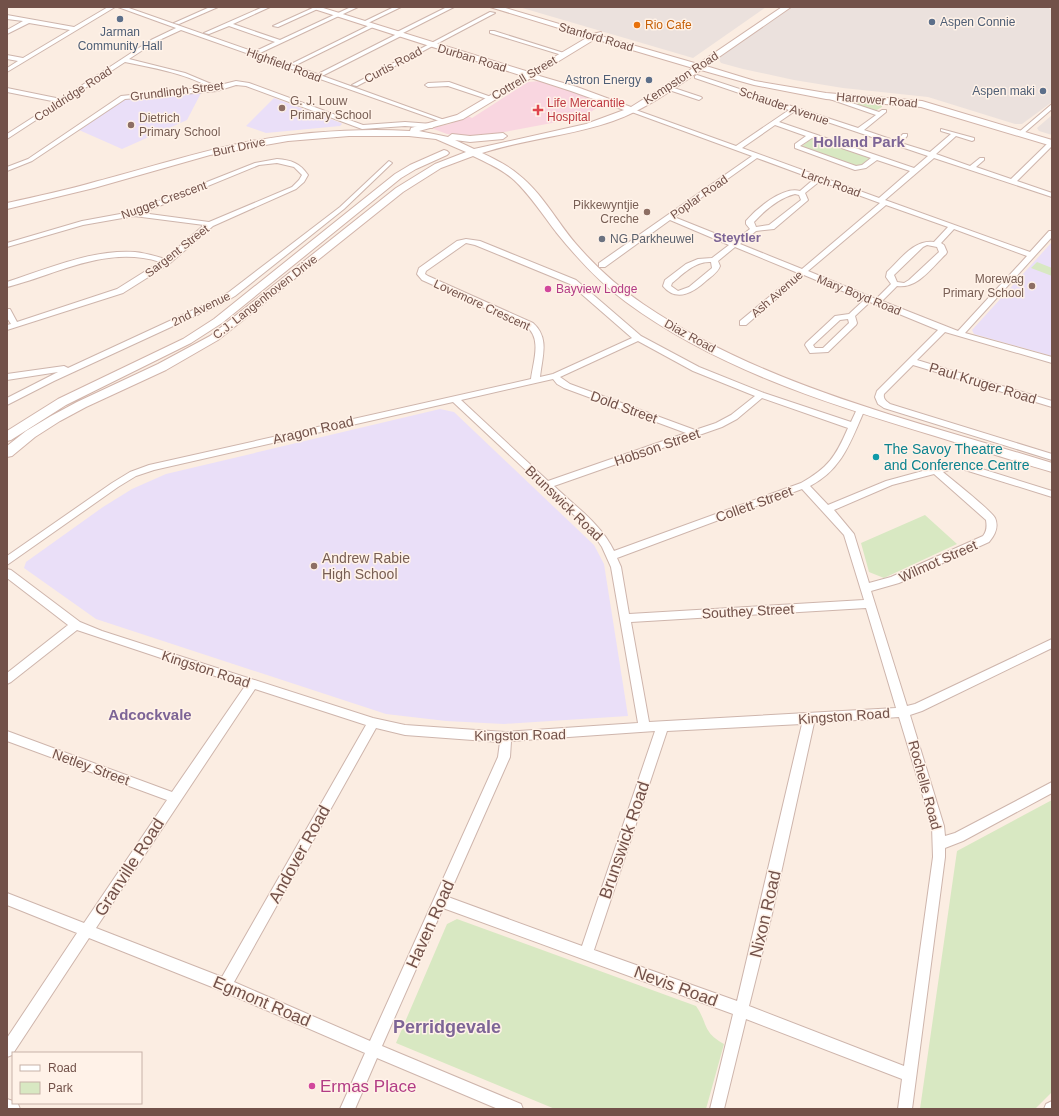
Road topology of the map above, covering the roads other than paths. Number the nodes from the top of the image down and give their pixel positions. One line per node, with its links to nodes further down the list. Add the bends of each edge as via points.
1 (112, 7): 23 (street)
2 (121, 7): 22 (street, Highfield Road)
3 (132, 7): 17 (street, Highfield Road)
4 (215, 7): 17 (street)
5 (267, 7): 19 (street)
6 (355, 7): 14 (street)
7 (398, 7): 18 (street)
8 (451, 7): 29 (street)
9 (513, 7): 28 (main road, Stanford Road)
10 (772, 7): 24 (main road)
11 (787, 7): 38 (main road, Kempston Road)
12 (316, 8): 14 (main road, Durban Road); 20 (street)
13 (493, 10): 28 (main road, Stanford Road); 31 (street, Curtis Road)
14 (338, 15): 18 (main road, Durban Road); 30 (street)
15 (7, 17): 16 (street)
16 (28, 21): 23 (street); 25 (street)
17 (177, 23): 27 (street, Highfield Road)
18 (364, 23): 21 (main road, Durban Road)
19 (229, 24): 27 (street); 30 (street)
20 (276, 26)
21 (372, 26): 29 (main road, Durban Road); 37 (street)
22 (181, 28): 36 (street, Couldridge Road, via 156,39); 57 (street, Highfield Road)
23 (75, 29): 35 (street)
24 (738, 30)
25 (7, 32)
26 (492, 32): 33 (street)
27 (207, 33): 32 (street, Highfield Road)
28 (597, 34): 33 (main road, Cottrell Street); 38 (main road, Stanford Road)
29 (398, 35): 31 (main road, Durban Road); 41 (street)
30 (281, 42): 32 (street)
31 (432, 45): 42 (main road, Durban Road); 43 (street, Curtis Road)
32 (260, 52): 37 (street, Highfield Road)
33 (564, 54): 42 (main road, Cottrell Street)
34 (7, 57): 35 (street)
35 (24, 60): 39 (street)
36 (123, 60): 46 (street, via 168,69 206,82); 52 (street, Couldridge Road)
37 (294, 64): 41 (street, Highfield Road)
38 (696, 66): 40 (main road, Kempston Road); 45 (main road, Kempston Road); 48 (main road, Harrower Road, via 782,89); 55 (street, Schauder Avenue); 62 (main road, Harrower Road, via 800,86 924,99)
39 (7, 70)
40 (678, 71)
41 (322, 74): 43 (street, Highfield Road)
42 (529, 76): 50 (main road, Cottrell Street); 53 (main road, Durban Road)
43 (355, 85): 57 (street, Highfield Road)
44 (428, 85): 50 (street, via 449,84)
45 (668, 88): 49 (street); 56 (main road, Kempston Road)
46 (217, 89): 59 (street, Grundlingh Street, via 236,83 247,84 362,127 411,124); 86 (street, Grundlingh Street, via 123,97 30,160)
47 (7, 90): 52 (street)
48 (826, 96): 61 (street, via 883,112); 62 (main road, Harrower Road, via 922,104)
49 (699, 98)
50 (492, 99): 57 (main road, Cottrell Street)
51 (631, 100): 53 (main road, Kempston Road)
52 (62, 101): 69 (street, Couldridge Road)
53 (619, 106): 56 (main road, Durban Road); 68 (main road, Kempston Road, via 562,124)
54 (1052, 106): 62 (street)
55 (794, 109): 58 (street); 61 (street, Schauder Avenue)
56 (631, 110): 74 (main road, Kempston Road, via 590,125); 75 (street, Larch Road)
57 (451, 120): 59 (main road, Cottrell Street)
58 (775, 123): 65 (street); 75 (street)
59 (432, 126): 63 (main road, Cottrell Street)
60 (943, 130): 64 (street)
61 (859, 131): 72 (street, Schauder Avenue)
62 (1023, 131): 71 (main road, Harrower Road)
63 (400, 133): 67 (main road, Burt Drive); 93 (main road, Burt Drive, via 329,134 264,141 208,153)
64 (956, 134): 70 (street); 77 (street, Ash Avenue)
65 (811, 135): 79 (street); 79 (street, via 797,147 855,168 864,167)
66 (905, 135): 72 (street)
67 (435, 136): 68 (main road, via 470,139); 73 (main road, Burt Drive); 83 (main road, via 444,144 443,150)
68 (503, 136): 73 (main road, Kempston Road)
69 (7, 137)
70 (972, 139)
71 (1052, 141): 89 (street)
72 (897, 143): 77 (street, Schauder Avenue)
73 (462, 146): 76 (main road, Burt Drive); 83 (main road, C.J. Langenhoven Drive)
74 (492, 146): 76 (main road, Kempston Road); 80 (main road, via 488,152)
75 (736, 149): 78 (street, Larch Road)
76 (473, 152): 80 (main road, Diaz Road); 133 (main road, C.J. Langenhoven Drive, via 438,166 410,183 244,316 211,339 164,365 56,417)
77 (932, 155): 85 (street, Schauder Avenue); 87 (street, Ash Avenue)
78 (756, 156): 88 (street, Larch Road); 95 (street, Poplar Road)
79 (876, 157): 87 (street)
80 (488, 159): 128 (main road, Diaz Road, via 502,167 529,190 592,268 646,311 699,342 755,369)
81 (982, 159): 85 (street)
82 (390, 163): 120 (street, 2nd Avenue, via 342,208 232,294)
83 (420, 164): 131 (main road, C.J. Langenhoven Drive, via 392,180 201,333 62,402 32,419)
84 (297, 165): 94 (street, Nugget Crescent, via 280,161 257,164); 96 (street, Sargent Street, via 305,175 298,185)
85 (971, 168): 89 (street, Schauder Avenue)
86 (7, 169)
87 (916, 171): 92 (street, Ash Avenue)
88 (818, 179): 90 (street); 92 (street, Larch Road)
89 (1012, 182): 91 (street, Schauder Avenue)
90 (801, 193): 98 (street, via 805,200 780,221 771,227); 98 (street, via 788,192 780,196 750,221)
91 (1052, 195)
92 (882, 202): 97 (street, Larch Road); 107 (street, Ash Avenue)
93 (7, 206)
94 (133, 214): 96 (street); 102 (street, Nugget Crescent, via 82,223)
95 (670, 218): 100 (street, Mary Boyd Road); 106 (street, Poplar Road)
96 (210, 224): 105 (street, Sargent Street)
97 (952, 227): 101 (street); 103 (street, Larch Road)
98 (754, 229): 100 (street)
99 (1052, 233): 103 (street)
100 (734, 244): 104 (street); 107 (street, Mary Boyd Road)
101 (936, 244): 109 (street, via 920,245 892,271 890,277); 109 (street, via 943,252 912,282 905,285)
102 (7, 245)
103 (1031, 255): 116 (street)
104 (714, 260): 104 (street, via 715,269 689,290 669,293 668,282 695,262 704,259)
105 (166, 262): 108 (street, via 138,254 109,255); 114 (street, Sargent Street, via 120,291)
106 (602, 265)
107 (802, 272): 110 (street, Mary Boyd Road); 113 (street, Ash Avenue)
108 (7, 284)
109 (895, 284): 110 (street)
110 (873, 300): 112 (street); 115 (street, Mary Boyd Road)
111 (7, 311): 114 (street)
112 (851, 316): 112 (street, via 838,318 809,345 810,354 824,350 853,323)
113 (743, 323)
114 (11, 326)
115 (943, 329): 116 (street, Mary Boyd Road); 119 (street)
116 (959, 334): 118 (street, Mary Boyd Road)
117 (638, 338): 121 (street, Aragon Road); 123 (street, Lovemore Crescent, via 573,282 477,243 460,243 422,270 421,274 425,278 515,317 533,328 540,339); 124 (street, Diaz Road, via 696,369)
118 (1052, 360)
119 (913, 362): 127 (street, Paul Kruger Road); 134 (street, via 880,393 879,399 887,406)
120 (75, 368): 122 (street); 126 (street, 2nd Avenue)
121 (555, 376): 123 (street, Aragon Road); 130 (street, Dold Street, via 567,386)
122 (7, 377)
123 (535, 380): 125 (street, Aragon Road)
124 (761, 396): 129 (street, Diaz Road); 130 (street, Hobson Street, via 727,422)
125 (454, 398): 138 (street, Brunswick Road); 143 (street, Aragon Road, via 148,468 133,474)
126 (7, 402)
127 (1052, 404)
128 (861, 409): 129 (street, Collett Street); 132 (main road, Diaz Road)
129 (853, 426): 139 (street, Collett Street, via 829,469)
130 (696, 434): 138 (street, Hobson Street)
131 (7, 438)
132 (958, 440): 135 (main road, Diaz Road); 137 (main road, Diaz Road, via 985,452)
133 (7, 453)
134 (1052, 457)
135 (1052, 468)
136 (934, 469): 140 (street, via 962,465); 141 (street, via 888,483); 145 (street, Wilmot Street, via 990,518 990,535 895,580)
137 (1052, 472)
138 (546, 485): 142 (street, Brunswick Road, via 594,529)
139 (804, 485): 141 (street, Rochelle Road); 142 (street, Collett Street)
140 (1052, 494)
141 (827, 509): 145 (street, Rochelle Road, via 849,534)
142 (612, 556): 147 (street, Brunswick Road)
143 (7, 561)
144 (7, 573): 148 (street, Kingston Road)
145 (865, 588): 146 (street, Rochelle Road)
146 (871, 604): 147 (street, Southey Street); 152 (street, Rochelle Road)
147 (624, 618): 156 (street, Brunswick Road)
148 (76, 625): 150 (street); 151 (street, Kingston Road)
149 (1052, 643): 152 (street, Kingston Road, via 923,706)
150 (7, 679)
151 (252, 684): 154 (street, Kingston Road); 160 (street, Granville Road)
152 (904, 712): 153 (street, Kingston Road); 161 (street, Rochelle Road, via 938,826)
153 (809, 719): 155 (street, Kingston Road); 167 (street, Nixon Road)
154 (373, 723): 158 (street, Kingston Road, via 405,730); 166 (street, Andover Road)
155 (662, 726): 156 (street, Kingston Road); 165 (street, Brunswick Road)
156 (644, 727): 158 (street, Kingston Road)
157 (7, 736): 160 (street, Netley Street)
158 (505, 738): 163 (street, Haven Road, via 504,757)
159 (1052, 787): 161 (street, via 966,834)
160 (175, 798): 164 (street, Granville Road)
161 (939, 844): 170 (street, Rochelle Road, via 930,929)
162 (7, 899): 164 (street, Egmont Road)
163 (441, 901): 165 (street, Nevis Road); 169 (street, Haven Road)
164 (87, 932): 166 (street, Egmont Road); 168 (street, Granville Road)
165 (586, 953): 167 (street, Nevis Road)
166 (225, 985): 169 (street, Egmont Road)
167 (741, 1010): 170 (street, Nevis Road); 175 (street, Nixon Road)
168 (7, 1050)
169 (374, 1050): 173 (street, Haven Road); 174 (street, Egmont Road)
170 (909, 1075): 176 (street, Rochelle Road)
171 (7, 1106): 172 (street)
172 (13, 1109)
173 (347, 1109)
174 (516, 1109)
175 (717, 1109)
176 (905, 1109)

